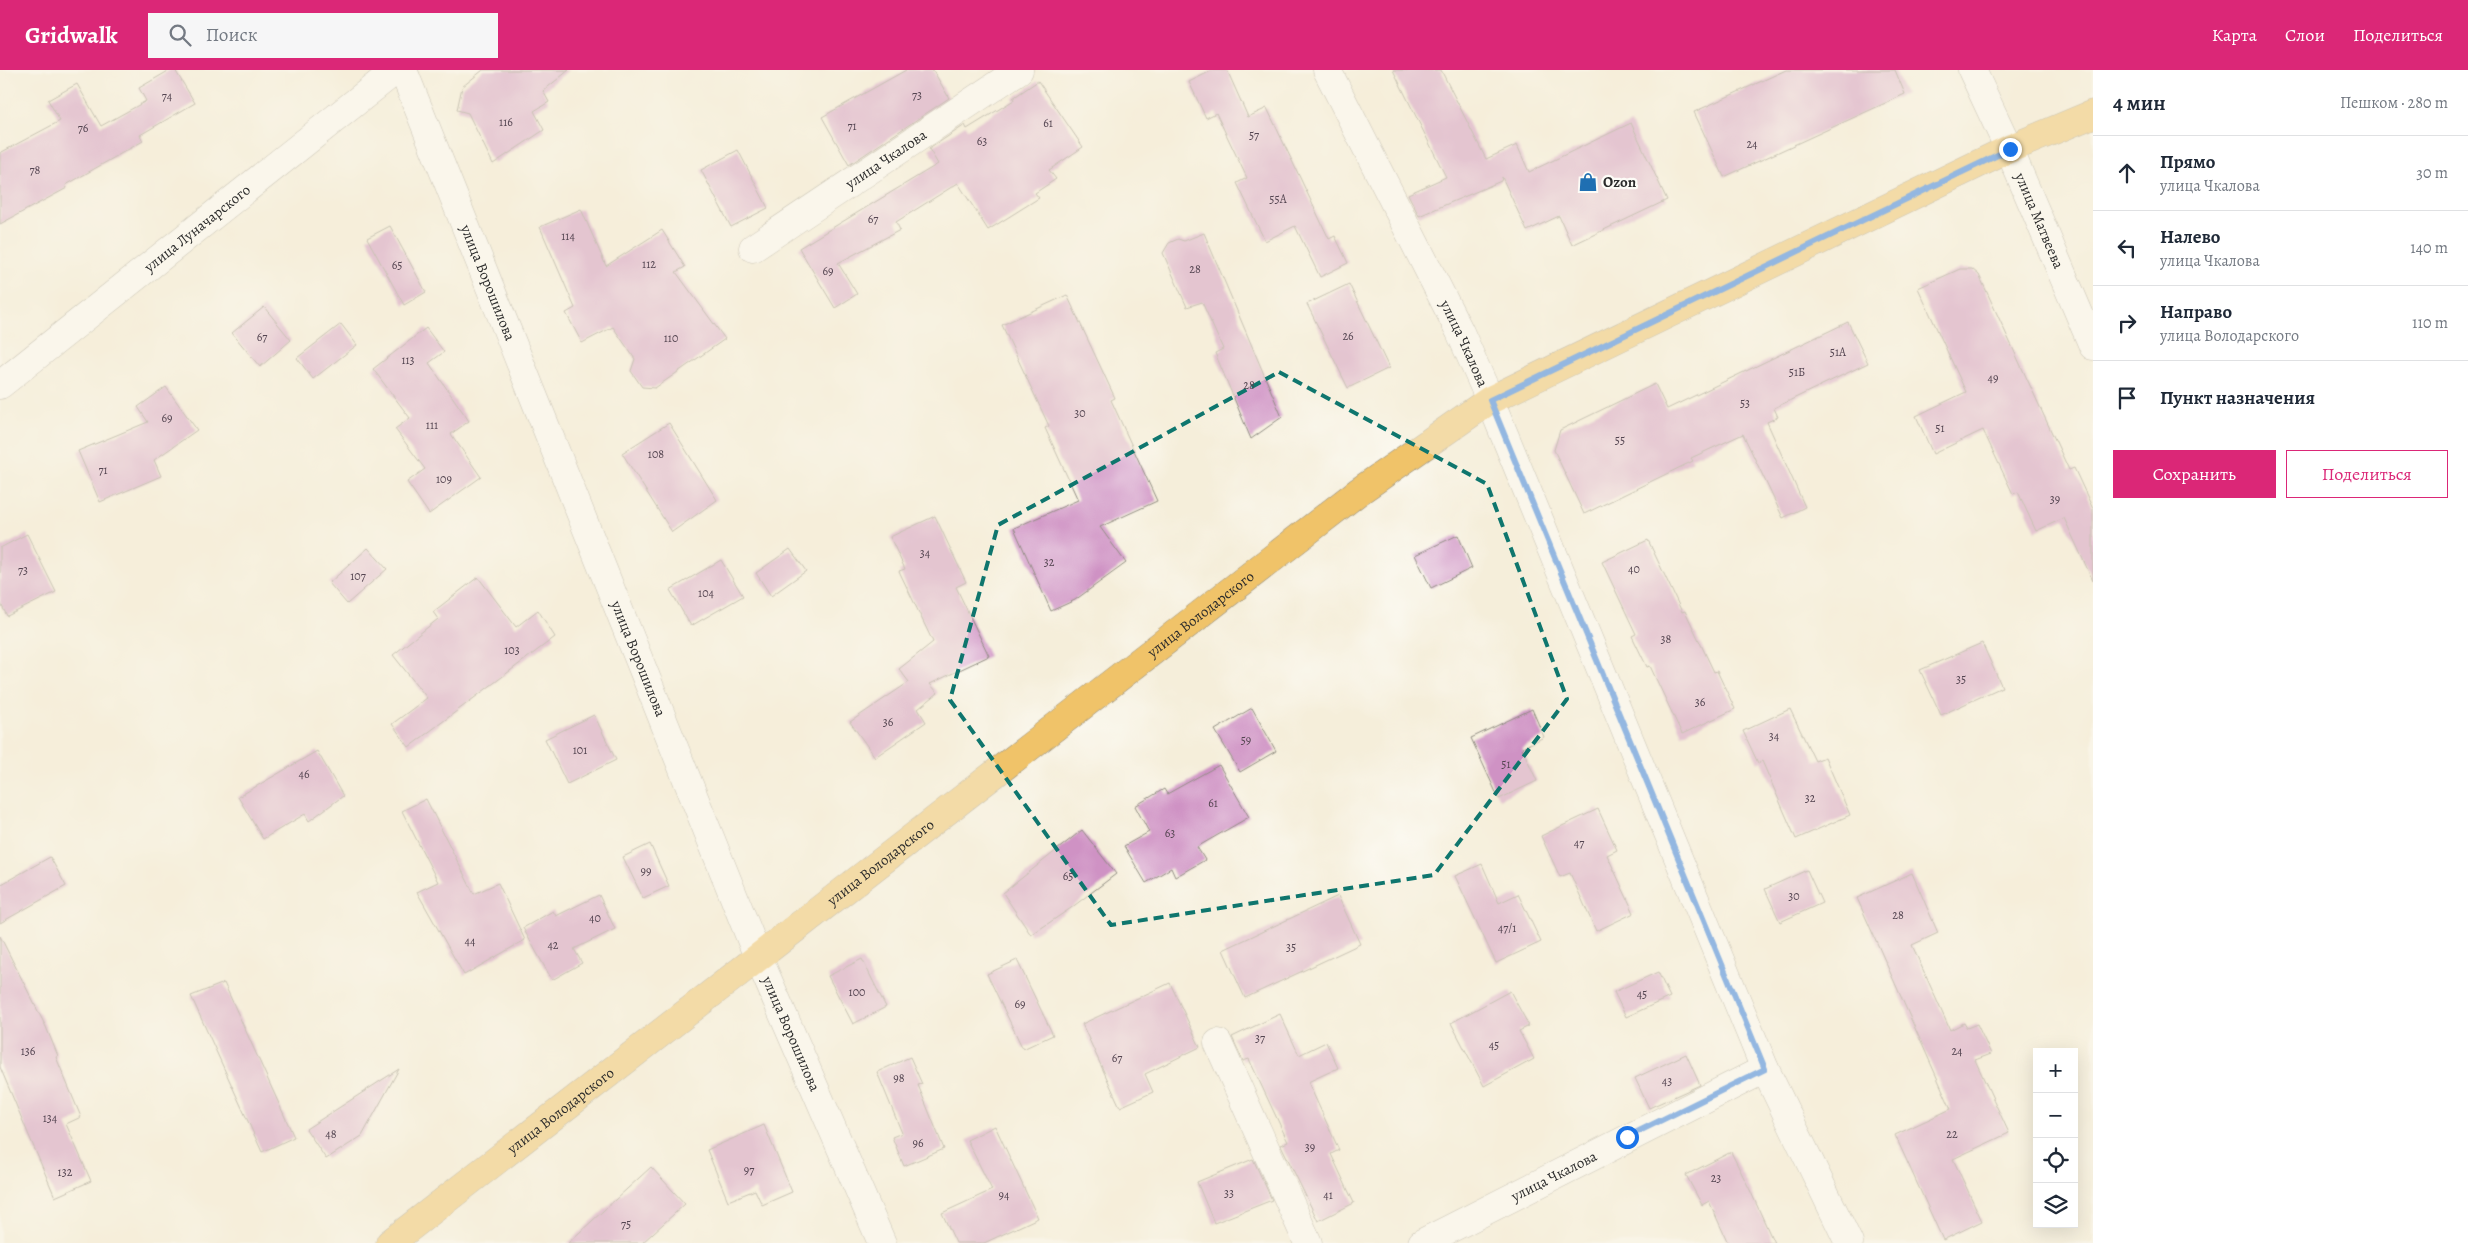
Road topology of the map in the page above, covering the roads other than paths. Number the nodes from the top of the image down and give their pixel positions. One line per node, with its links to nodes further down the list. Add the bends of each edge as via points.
1 (396, 70): 10 (street, улица Луначарского)
2 (403, 70): 12 (street, улица Ворошилова)
3 (1018, 70): 8 (street, улица Чкалова)
4 (1326, 70): 11 (street, улица Чкалова, via 1460,332)
5 (1972, 70): 7 (street, улица Матвеева)
6 (2093, 114): 7 (main road, улица Володарского)
7 (2010, 149): 9 (street, улица Матвеева); 11 (main road, улица Володарского)
8 (753, 248)
9 (2093, 346)
10 (0, 385)
11 (1490, 400): 12 (main road, улица Володарского, via 1358,492); 14 (street, улица Чкалова)
12 (758, 958): 15 (main road, улица Володарского); 16 (street, улица Ворошилова)
13 (1218, 1043): 17 (street)
14 (1765, 1069): 18 (street, улица Чкалова); 19 (street, улица Чкалова)
15 (390, 1243)
16 (882, 1243)
17 (1308, 1243)
18 (1422, 1243)
19 (1849, 1243)

